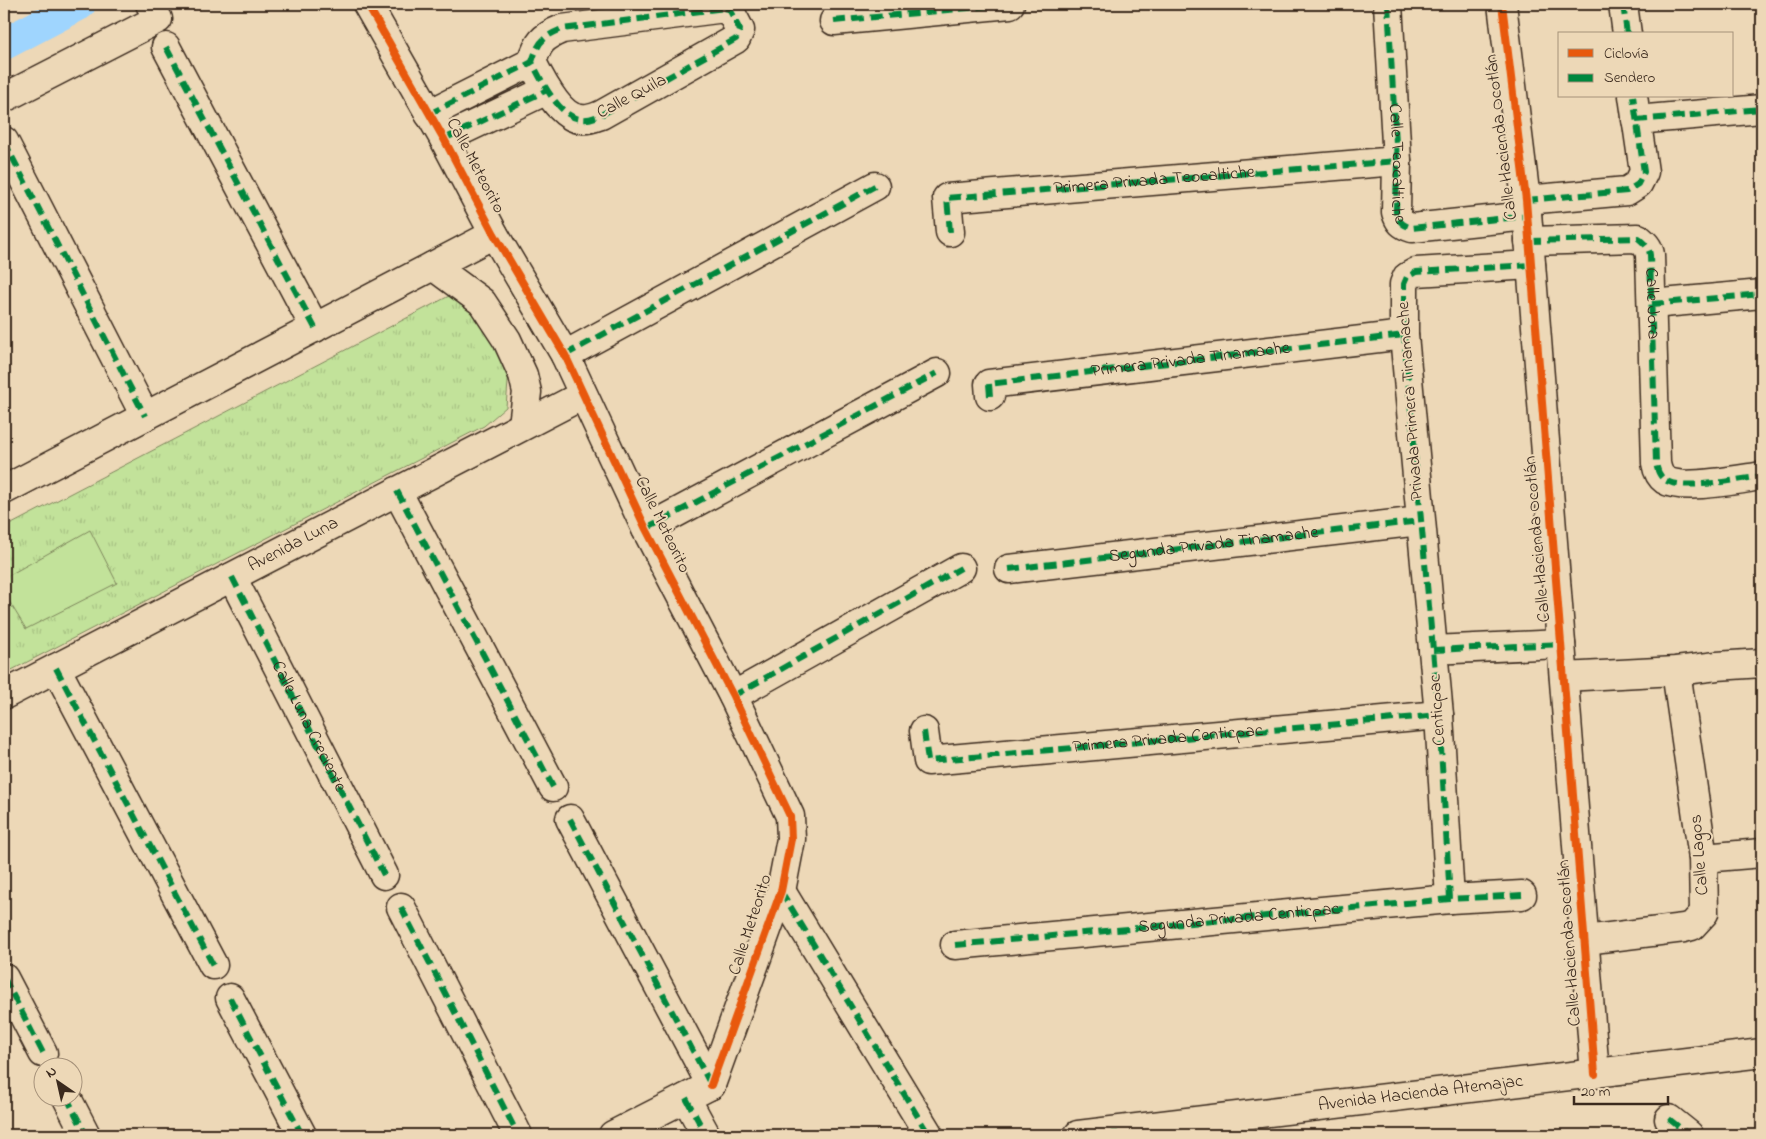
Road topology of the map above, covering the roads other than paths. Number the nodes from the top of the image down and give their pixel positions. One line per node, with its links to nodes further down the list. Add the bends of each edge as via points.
1 (367, 4): 15 (street, Calle Meteorito)
2 (1010, 4): 7 (street)
3 (1388, 4): 18 (street, Calle Teocaltiche)
4 (1502, 4): 20 (street, Calle Hacienda Ocotlán)
5 (1623, 4): 8 (street)
6 (154, 11): 12 (street)
7 (834, 21)
8 (1626, 32)
9 (166, 47): 26 (street)
10 (532, 62): 11 (street, Calle Quila); 11 (street, Calle Quila, via 537,46 553,32 562,29 725,8 730,11 740,33 736,39 596,117 574,118); 15 (street)
11 (546, 90): 16 (street)
12 (4, 98)
13 (1635, 108): 14 (street); 20 (street, via 1644,172 1638,184)
14 (1762, 109)
15 (429, 114): 16 (street, Calle Meteorito)
16 (444, 139): 22 (street, Calle Meteorito)
17 (4, 141): 32 (street)
18 (1397, 161): 20 (street, Calle Teocaltiche, via 1396,212 1402,225 1412,228); 21 (street, Primera Privada Teocaltiche, via 947,198)
19 (875, 186): 28 (street)
20 (1528, 230): 25 (street, Calle Jora, via 1638,238 1650,251); 27 (street, Privada Primera Tinamache, via 1411,274 1404,284); 42 (street, Calle Hacienda Ocotlán)
21 (950, 232)
22 (494, 234): 23 (street); 28 (street, Calle Meteorito)
23 (433, 266): 26 (street); 33 (street, via 482,302 506,340 523,375 527,392)
24 (1762, 294): 25 (street)
25 (1652, 304): 34 (street, Calle Jora, via 1658,472 1664,480 1679,485)
26 (315, 328): 32 (street)
27 (1404, 335): 31 (street, Primera Privada Tinamache, via 989,384); 37 (street, Privada Primera Tinamache)
28 (566, 355): 30 (street, Calle Meteorito)
29 (937, 373): 38 (street)
30 (583, 395): 33 (street, Avenida Luna); 38 (street, Calle Meteorito)
31 (990, 396)
32 (145, 416): 35 (street)
33 (524, 426): 36 (street, Avenida Luna)
34 (1762, 476)
35 (4, 490)
36 (398, 491): 41 (street, Avenida Luna); 52 (street)
37 (1420, 521): 40 (street, Segunda Privada Tinamache); 43 (street, Privada Primera Tinamache)
38 (646, 529): 49 (street, Calle Meteorito)
39 (961, 568): 49 (street)
40 (1009, 569)
41 (232, 577): 45 (street, Avenida Luna); 56 (street, Calle Luna Creciente)
42 (1561, 644): 43 (street, Centicpac); 47 (street, Calle Hacienda Ocotlán)
43 (1433, 650): 50 (street, Centicpac)
44 (1762, 663): 46 (street)
45 (56, 668): 48 (street, Avenida Luna); 63 (street)
46 (1676, 671): 47 (street); 55 (street, Calle Lagos)
47 (1564, 677): 61 (street, Calle Hacienda Ocotlán)
48 (4, 695)
49 (733, 696): 57 (street, Calle Meteorito, via 790,816 790,839)
50 (1438, 714): 51 (street, Primera Privada Centicpac, via 928,761); 59 (street, Centicpac)
51 (924, 731)
52 (553, 787)
53 (570, 819): 69 (street)
54 (1762, 853): 55 (street)
55 (1703, 858): 61 (street, Calle Lagos, via 1704,913 1692,926)
56 (384, 875)
57 (781, 891): 69 (street, Calle Meteorito); 78 (street)
58 (1522, 895): 59 (street, Segunda Privada Centicpac)
59 (1450, 899): 62 (street, Segunda Privada Centicpac)
60 (401, 908): 75 (street)
61 (1585, 940): 68 (street, Calle Hacienda Ocotlán)
62 (955, 946)
63 (213, 965)
64 (4, 978): 66 (street)
65 (230, 998): 74 (street)
66 (44, 1053)
67 (1762, 1053): 68 (street, Avenida Hacienda Atemajac)
68 (1595, 1074): 72 (street, Avenida Hacienda Atemajac)
69 (711, 1085): 70 (street)
70 (686, 1098): 76 (street); 77 (street)
71 (71, 1106): 73 (street)
72 (1115, 1133): 79 (street, Avenida Hacienda Atemajac)
73 (86, 1135)
74 (302, 1135)
75 (518, 1135)
76 (613, 1135)
77 (706, 1135)
78 (929, 1135)
79 (1078, 1135)

